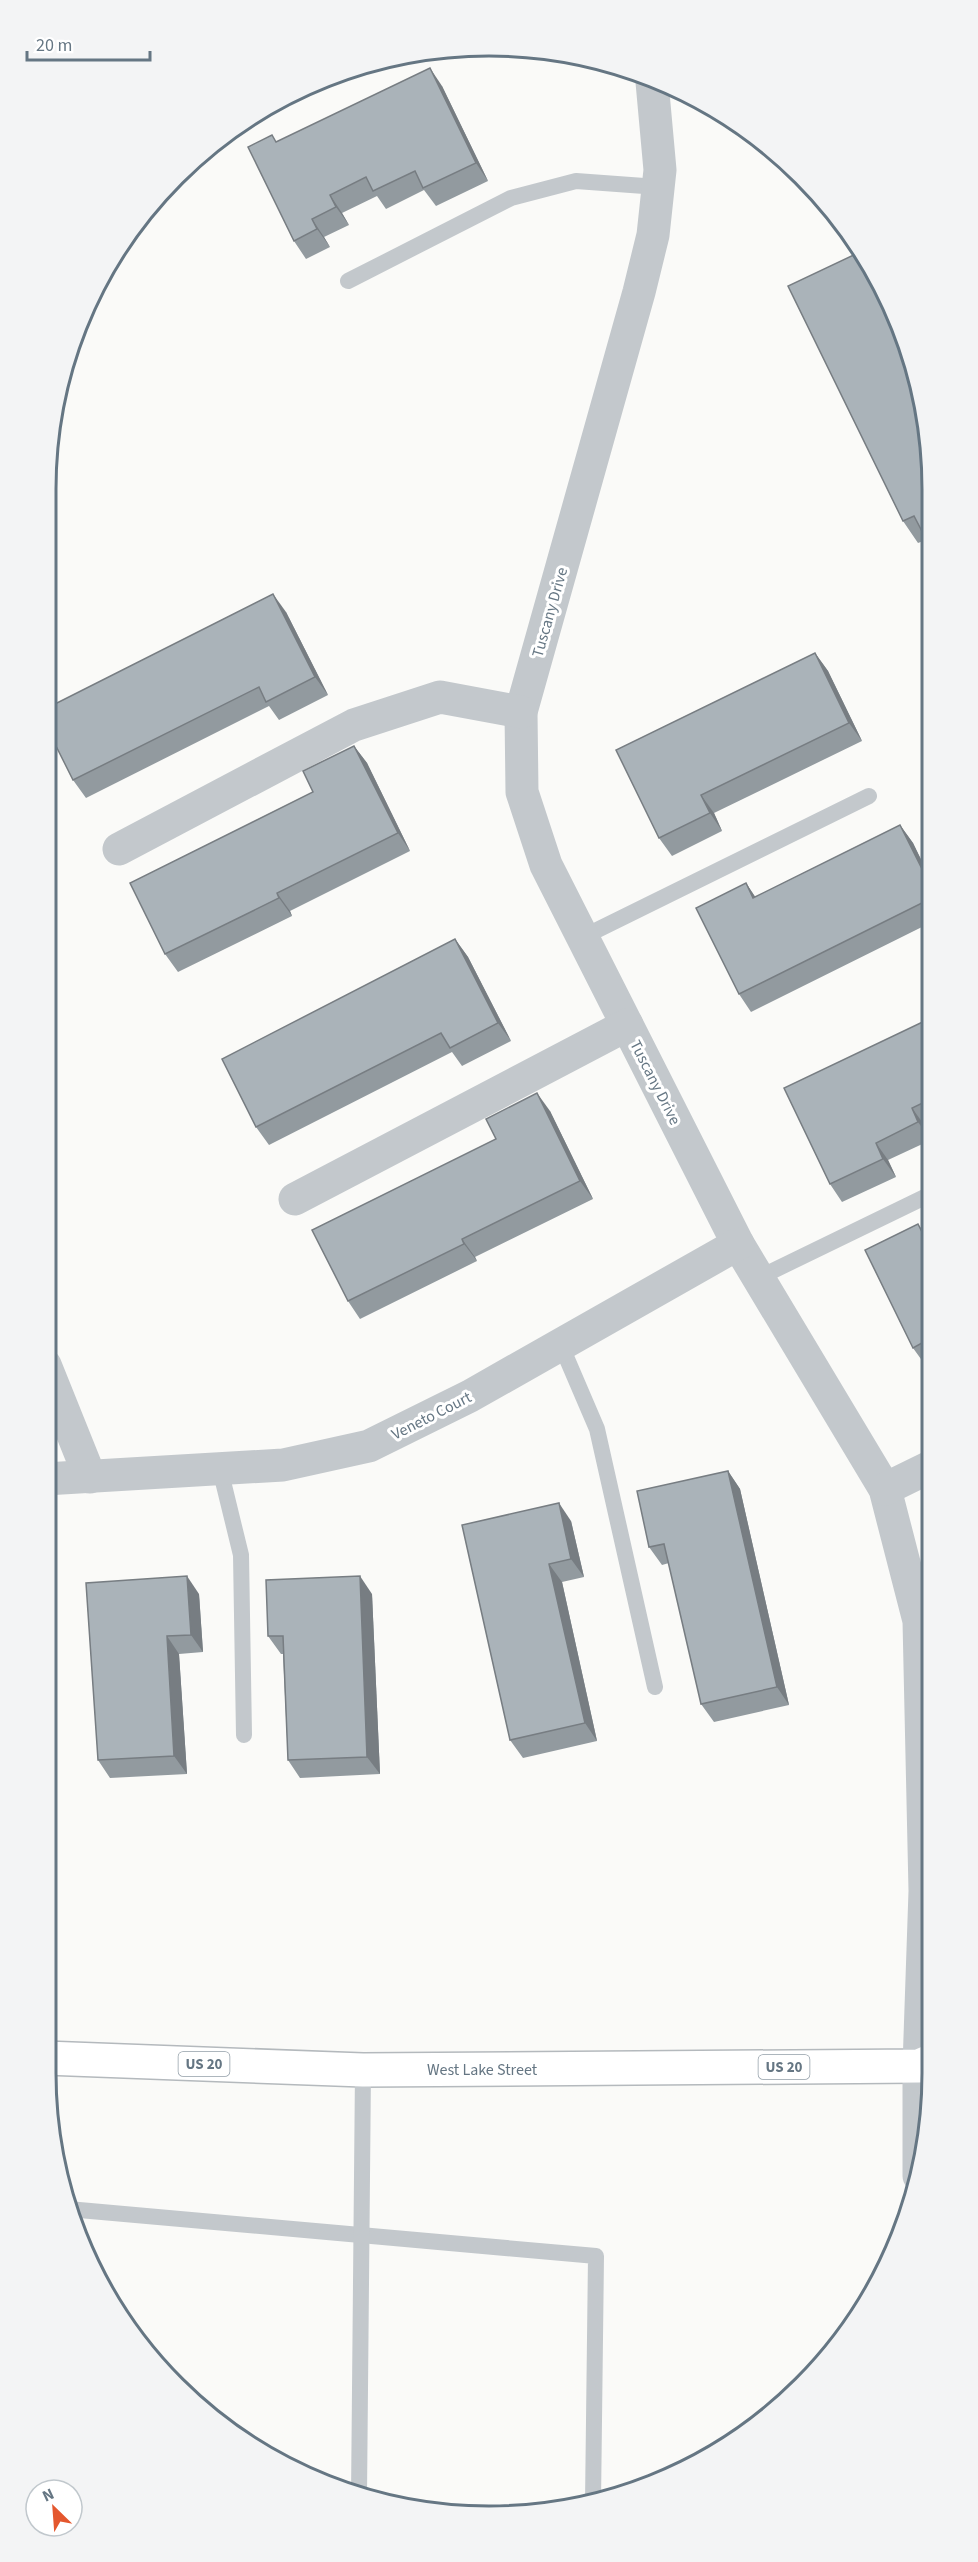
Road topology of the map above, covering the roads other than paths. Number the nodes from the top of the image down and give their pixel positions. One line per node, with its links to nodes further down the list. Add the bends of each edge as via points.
1 (652, 87): 2 (street, Tuscany Drive)
2 (658, 187): 3 (lane, via 576,181 511,198); 4 (street, Tuscany Drive, via 653,235 639,292)
3 (348, 281)
4 (521, 712): 6 (street, via 440,697 354,725); 7 (street, Tuscany Drive, via 522,792 546,864)
5 (869, 796): 7 (lane)
6 (119, 849)
7 (583, 937): 8 (street, Tuscany Drive)
8 (627, 1025): 10 (street); 11 (street, Tuscany Drive)
9 (922, 1198): 12 (lane)
10 (296, 1199)
11 (738, 1244): 12 (street, Tuscany Drive); 13 (street, Veneto Court)
12 (758, 1278): 19 (street, Tuscany Drive)
13 (561, 1345): 15 (street, Veneto Court, via 369,1446 284,1465); 20 (lane, via 597,1429)
14 (56, 1392): 17 (street)
15 (220, 1469): 17 (street, Veneto Court); 22 (lane, via 241,1555)
16 (922, 1471): 19 (street)
17 (90, 1477): 18 (street, Veneto Court)
18 (56, 1479)
19 (885, 1489): 21 (street, Tuscany Drive, via 920,1621)
20 (656, 1687)
21 (922, 1729)
22 (244, 1735)
23 (56, 2058): 25 (highway, West Lake Street / US 20)
24 (922, 2067): 25 (highway, West Lake Street / US 20)
25 (363, 2070): 27 (lane)
26 (78, 2210): 27 (lane)
27 (363, 2236): 28 (lane); 29 (lane, via 596,2256)
28 (358, 2486)
29 (593, 2494)

